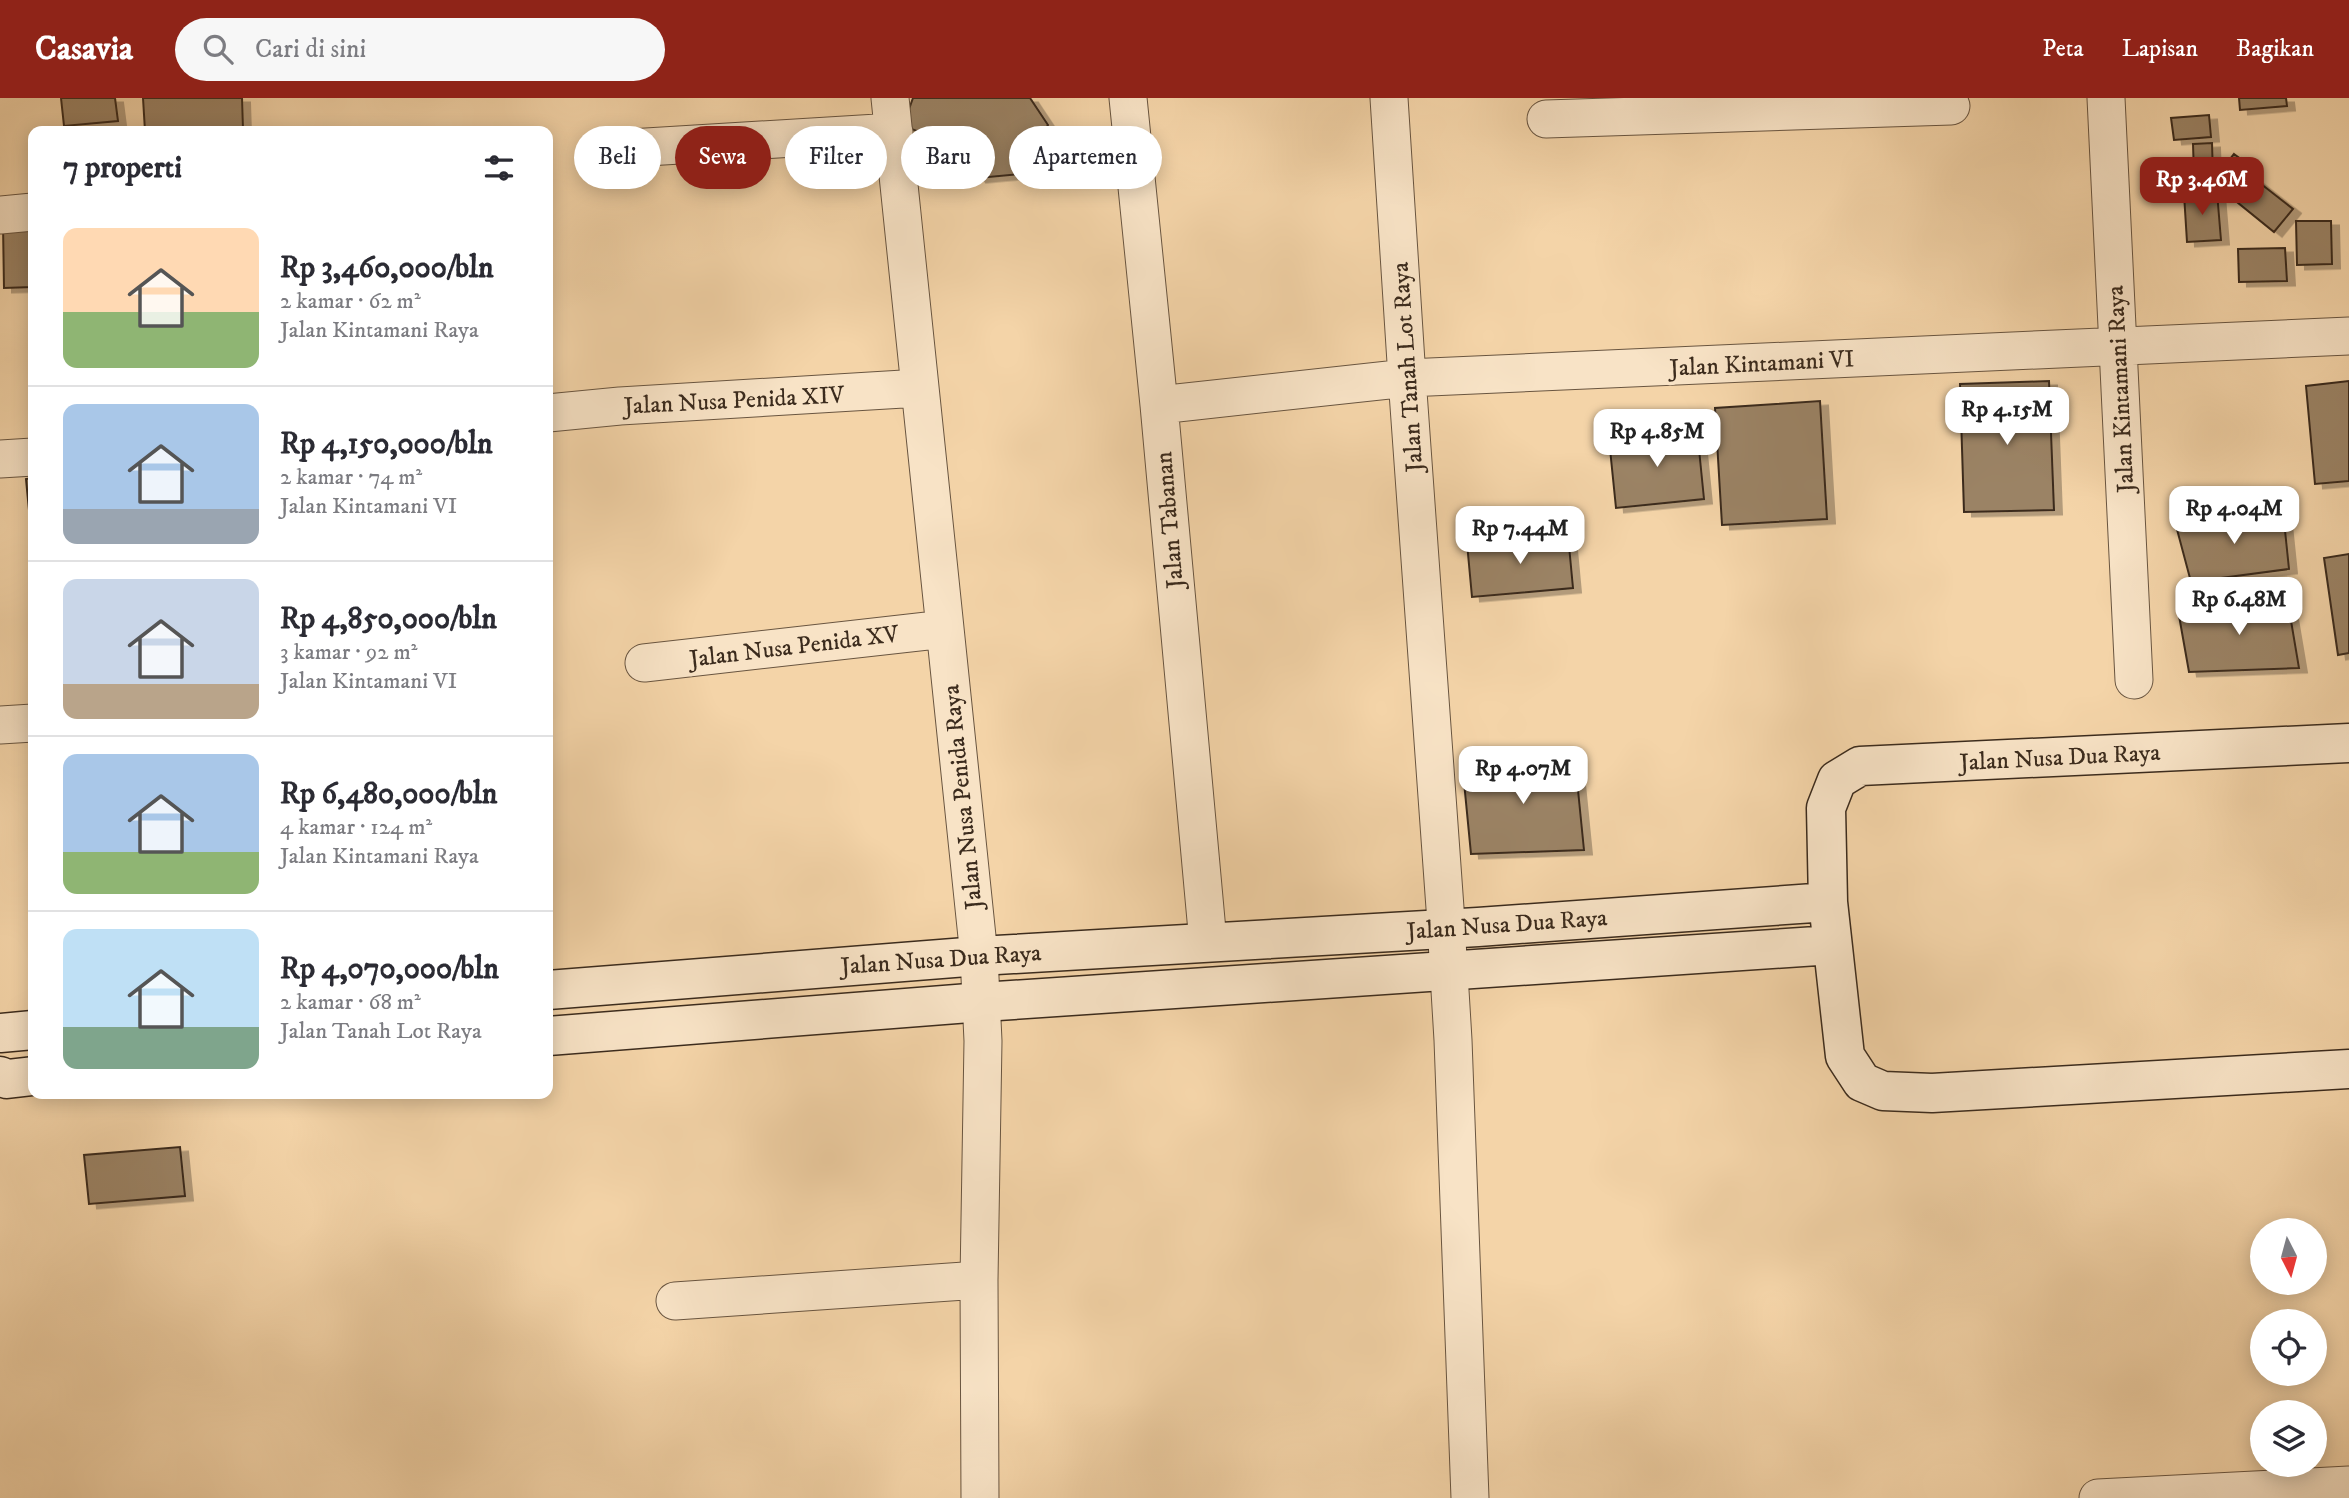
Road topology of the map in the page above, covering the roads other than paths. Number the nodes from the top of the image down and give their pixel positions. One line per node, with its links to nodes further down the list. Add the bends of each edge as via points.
1 (1128, 98): 16 (street, Jalan Tabanan)
2 (1389, 98): 14 (street, Jalan Tanah Lot Raya)
3 (2106, 98): 13 (street, Jalan Kintamani Raya)
4 (1847, 103): 5 (street); 6 (street)
5 (1638, 106): 8 (street)
6 (1951, 106)
7 (892, 115): 9 (street); 15 (street, Jalan Nusa Penida Raya)
8 (1546, 119)
9 (661, 142)
10 (28, 212): 11 (street)
11 (0, 215)
12 (2349, 336): 13 (street, Jalan Kintamani VI)
13 (2118, 345): 14 (street, Jalan Kintamani VI); 22 (street, Jalan Kintamani Raya)
14 (1407, 378): 16 (street, Jalan Kintamani VI); 27 (street, Jalan Tanah Lot Raya)
15 (920, 388): 17 (street, Jalan Nusa Penida XIV); 20 (street, Jalan Nusa Penida Raya)
16 (1159, 405): 28 (street, Jalan Tabanan)
17 (553, 413)
18 (28, 457): 19 (street)
19 (0, 459)
20 (945, 629): 21 (street, Jalan Nusa Penida XV); 30 (street, Jalan Nusa Penida Raya)
21 (644, 663)
22 (2134, 680)
23 (28, 723): 24 (street)
24 (0, 725)
25 (2349, 743): 26 (street, Jalan Nusa Dua Raya, via 1860,766 1838,780 1826,808)
26 (1828, 902): 27 (street, Jalan Nusa Dua Raya); 29 (street)
27 (1445, 928): 28 (street, Jalan Nusa Dua Raya); 31 (street, Jalan Tanah Lot Raya)
28 (1208, 942): 30 (street, Jalan Nusa Dua Raya)
29 (1832, 945): 31 (street, Jalan Nusa Dua Raya); 37 (street, via 1845,1056 1862,1082 1883,1091 1932,1093)
30 (979, 956): 32 (street, Jalan Nusa Dua Raya); 33 (street, Jalan Nusa Penida Raya)
31 (1448, 971): 33 (street, Jalan Nusa Dua Raya); 43 (street, Jalan Tanah Lot Raya)
32 (553, 990)
33 (982, 1002): 36 (street, Jalan Nusa Dua Raya); 38 (street, Jalan Nusa Penida Raya)
34 (28, 1030): 35 (street)
35 (0, 1033)
36 (553, 1035)
37 (2349, 1069)
38 (979, 1280): 39 (street); 42 (street, Jalan Nusa Penida Raya)
39 (676, 1301)
40 (2349, 1485): 41 (street)
41 (2180, 1496): 44 (street)
42 (980, 1498)
43 (1470, 1498)
44 (2098, 1498)

